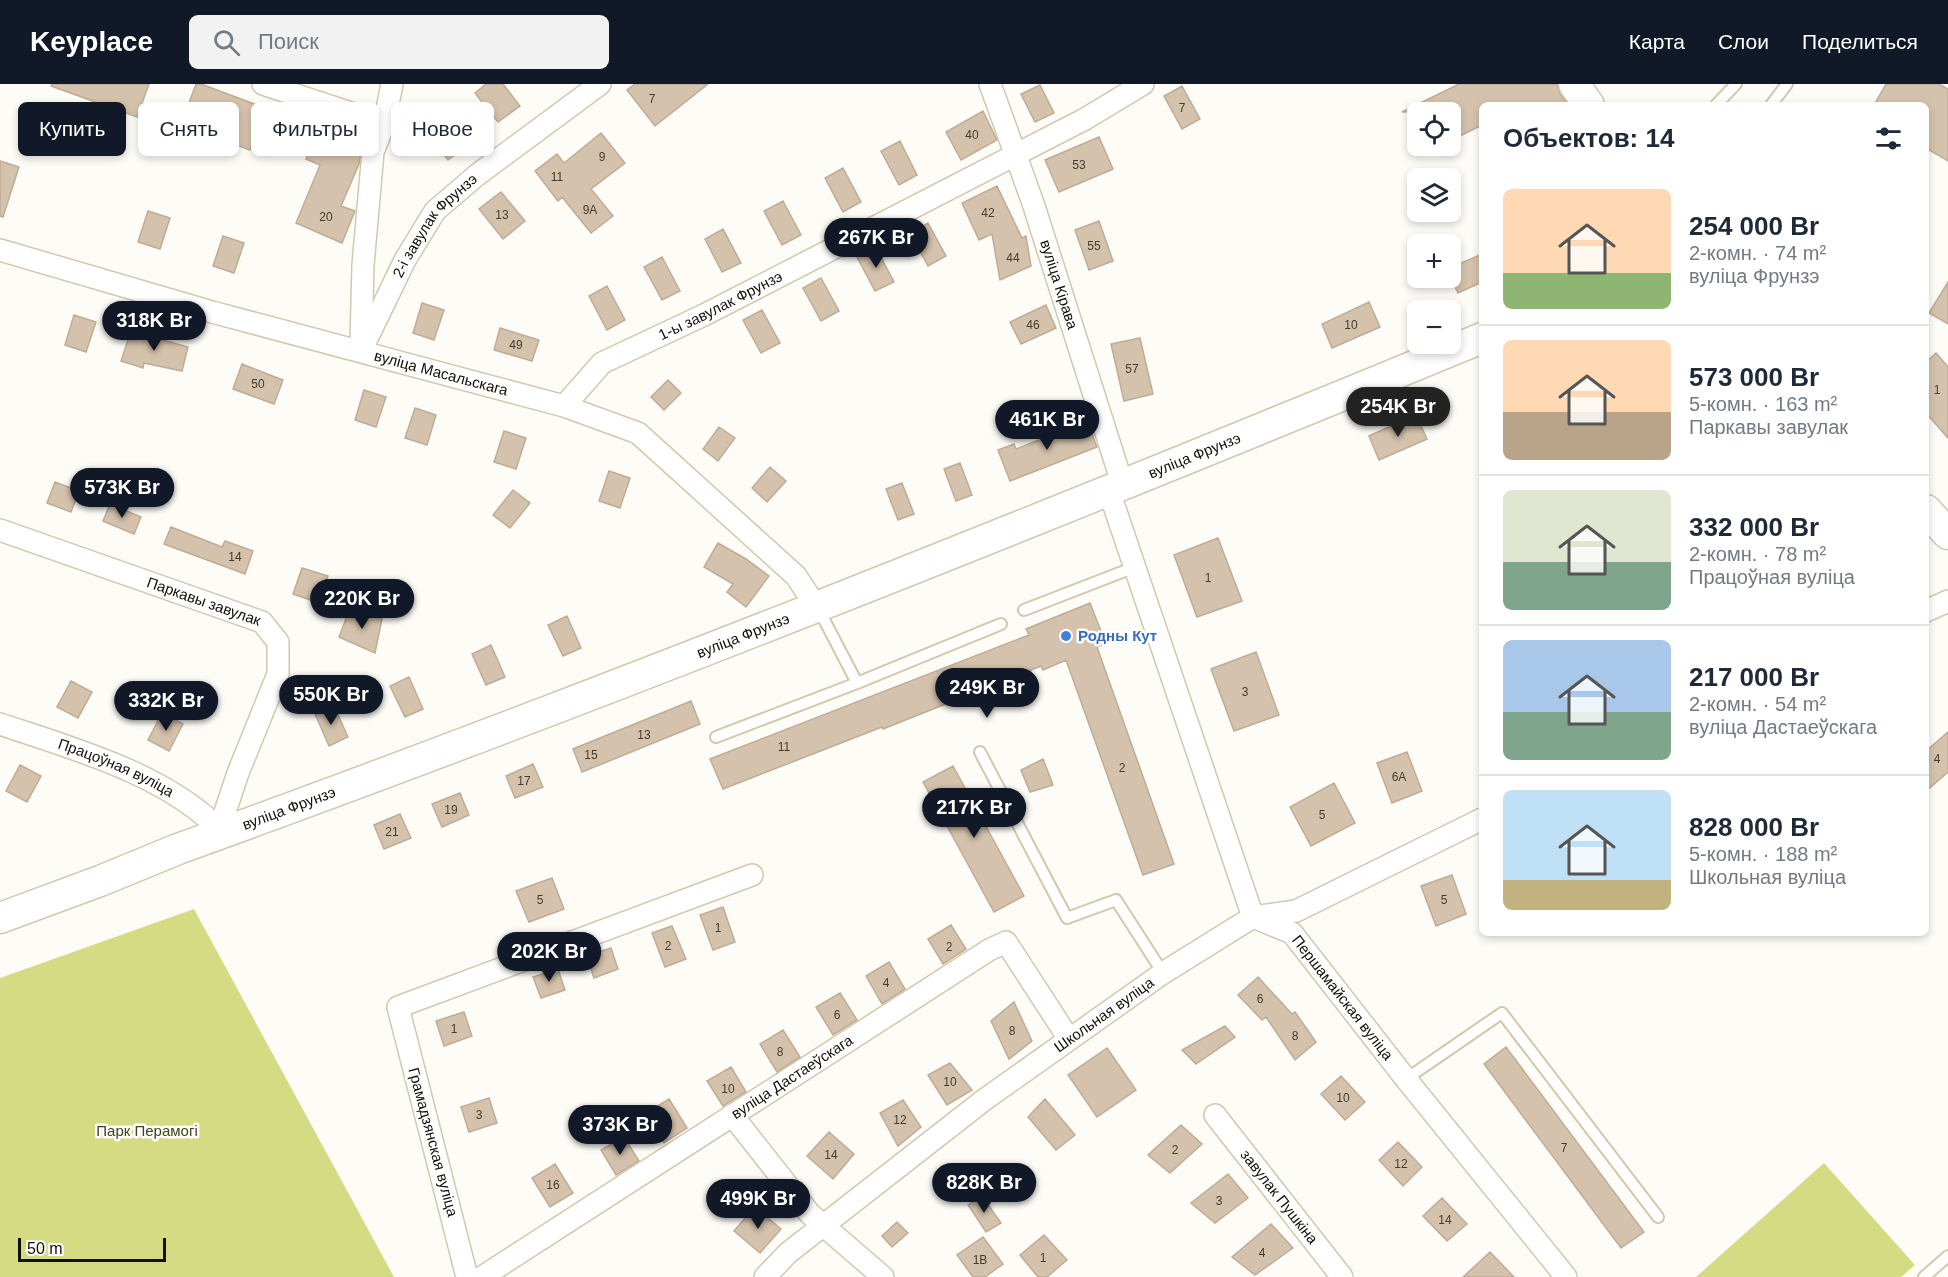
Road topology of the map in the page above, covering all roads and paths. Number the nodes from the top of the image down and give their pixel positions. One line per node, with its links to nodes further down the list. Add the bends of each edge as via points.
1 (263, 84): 12 (street)
2 (392, 84): 12 (street)
3 (600, 84): 16 (street, 2-і завулак Фрунзэ, via 477,175 435,212 405,260)
4 (990, 84): 13 (street, вуліца Кірава)
5 (1143, 84): 13 (street, 1-ы завулак Фрунзэ)
6 (1574, 84): 9 (street)
7 (1736, 84): 10 (lane)
8 (1787, 84): 11 (lane)
9 (1587, 102)
10 (1719, 102)
11 (1773, 102)
12 (384, 124): 16 (street, via 374,152 363,265)
13 (1016, 154): 17 (street, 1-ы завулак Фрунзэ, via 704,315 602,363); 18 (street, вуліца Кірава, via 1050,254)
14 (0, 250): 16 (street, вуліца Масальскага)
15 (1479, 339): 18 (street, вуліца Фрунзэ)
16 (361, 351): 17 (street, вуліца Масальскага)
17 (564, 406): 24 (street, вуліца Масальскага, via 638,434 796,576)
18 (1116, 489): 22 (street); 24 (street, вуліца Фрунзэ)
19 (1929, 513): 21 (street)
20 (0, 530): 33 (street, Паркавы завулак, via 262,622 278,642 278,674 238,773)
21 (1948, 534)
22 (1135, 567): 25 (lane); 35 (street)
23 (1948, 601): 26 (street)
24 (818, 608): 28 (lane); 33 (street, вуліца Фрунзэ)
25 (1024, 609)
26 (1929, 610)
27 (1001, 624): 28 (lane)
28 (856, 683): 30 (lane)
29 (0, 724): 33 (street, Працоўная вуліца, via 97,757 176,794)
30 (716, 737)
31 (980, 752): 37 (lane, via 1067,918 1116,900)
32 (1479, 820): 35 (street, Школьная вуліца, via 1296,911)
33 (223, 832): 36 (street, вуліца Фрунзэ)
34 (752, 875): 45 (street, Грамадзянская вуліца, via 398,1007)
35 (1253, 916): 37 (street, Школьная вуліца); 39 (street, Першамайская вуліца, via 1292,933)
36 (0, 918)
37 (1163, 973): 38 (street, Школьная вуліца)
38 (1069, 1039): 40 (street, вуліца Дастаеўскага, via 1006,942); 43 (street, Школьная вуліца)
39 (1406, 1079): 42 (lane, via 1502,1013); 50 (street, Першамайская вуліца)
40 (732, 1115): 43 (street); 46 (street, вуліца Дастаеўскага)
41 (1215, 1115): 49 (street, завулак Пушкіна)
42 (1658, 1217)
43 (823, 1226): 47 (street, Школьная вуліца); 48 (street)
44 (1948, 1256): 51 (lane)
45 (467, 1277)
46 (482, 1277)
47 (765, 1277)
48 (883, 1277)
49 (1342, 1277)
50 (1566, 1277)
51 (1924, 1277)

